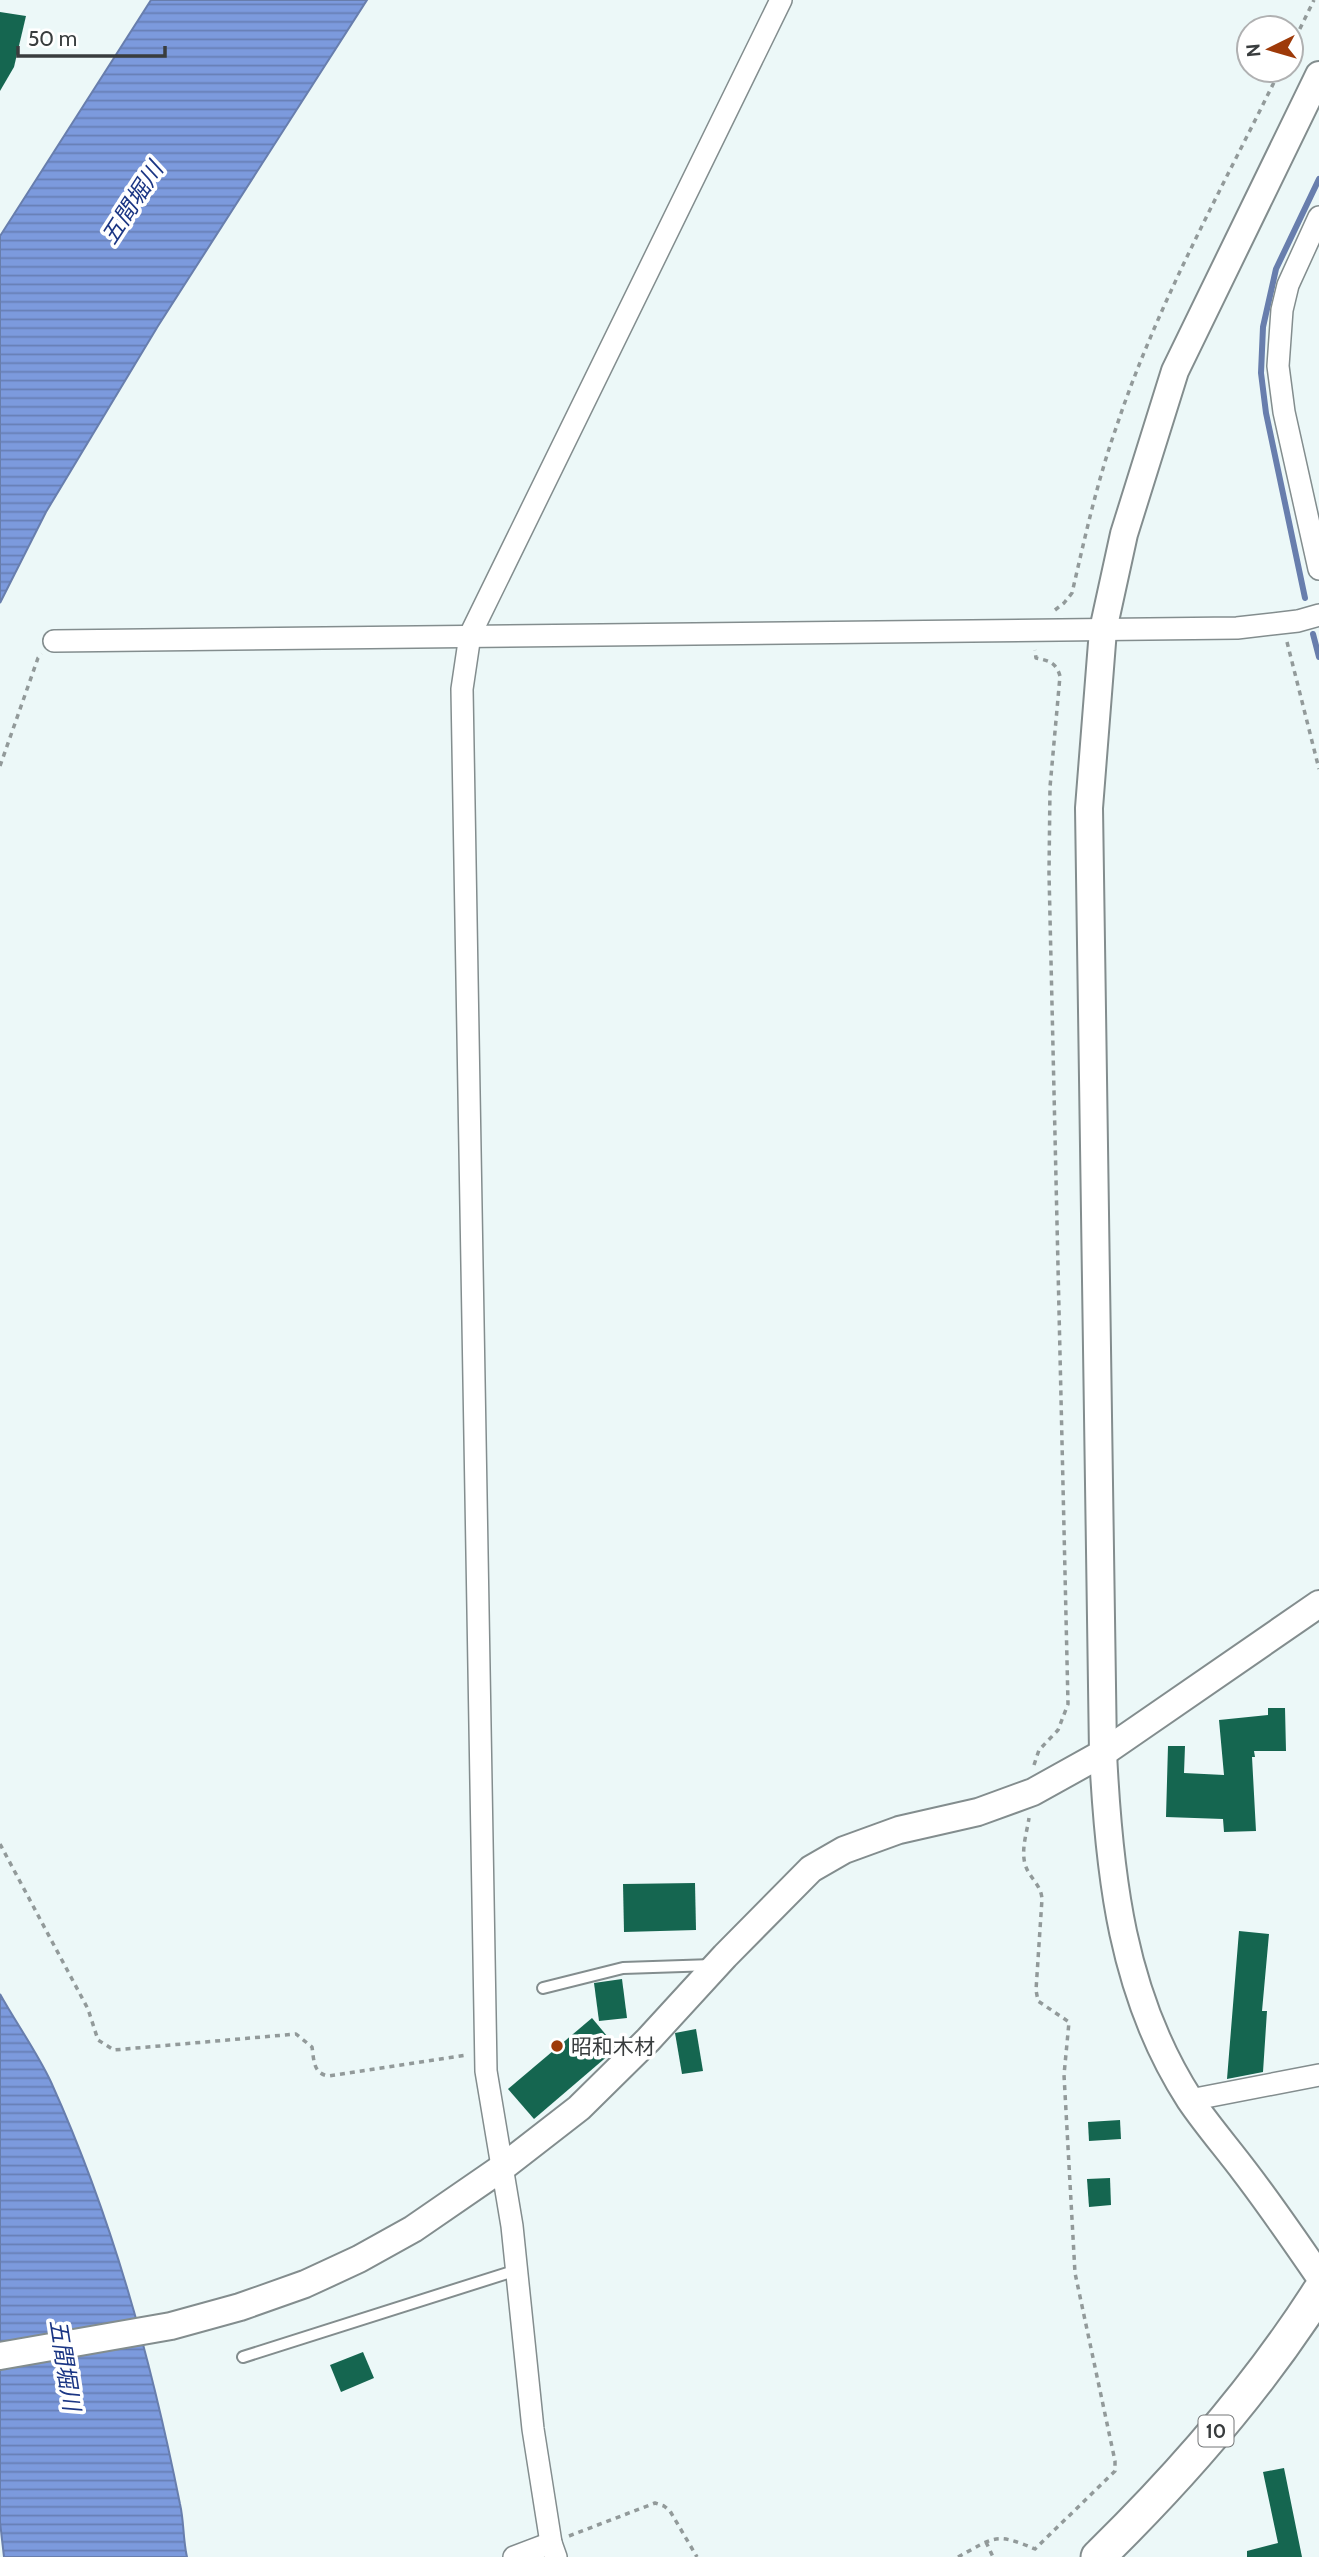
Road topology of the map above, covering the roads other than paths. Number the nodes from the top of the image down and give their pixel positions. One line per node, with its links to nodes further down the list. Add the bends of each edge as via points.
1 (781, 0): 7 (street)
2 (1319, 75): 6 (street, via 1175,371 1124,534)
3 (1319, 217): 4 (street, via 1288,285 1278,356 1284,412)
4 (1319, 569)
5 (1319, 615): 6 (street, via 1237,628)
6 (1104, 630): 7 (street); 10 (street, via 1089,808)
7 (470, 635): 8 (street); 15 (street, via 462,689 486,2071)
8 (54, 641)
9 (1319, 1604): 10 (street)
10 (1103, 1753): 11 (street, via 1033,1793 845,1850 811,1869); 14 (street, via 1115,1902 1127,1957 1164,2053)
11 (716, 1965): 12 (lane, via 623,1968); 15 (street, via 579,2108)
12 (543, 1987)
13 (1319, 2075): 14 (street)
14 (1190, 2100): 17 (street)
15 (503, 2167): 16 (street); 19 (street, via 413,2229 305,2284 171,2326)
16 (517, 2270): 20 (lane); 21 (street, via 533,2429)
17 (1319, 2276)
18 (1319, 2291): 23 (main road, 10, via 1248,2393 1183,2471)
19 (0, 2356)
20 (243, 2357)
21 (554, 2550): 22 (street)
22 (514, 2557)
23 (1098, 2557)

